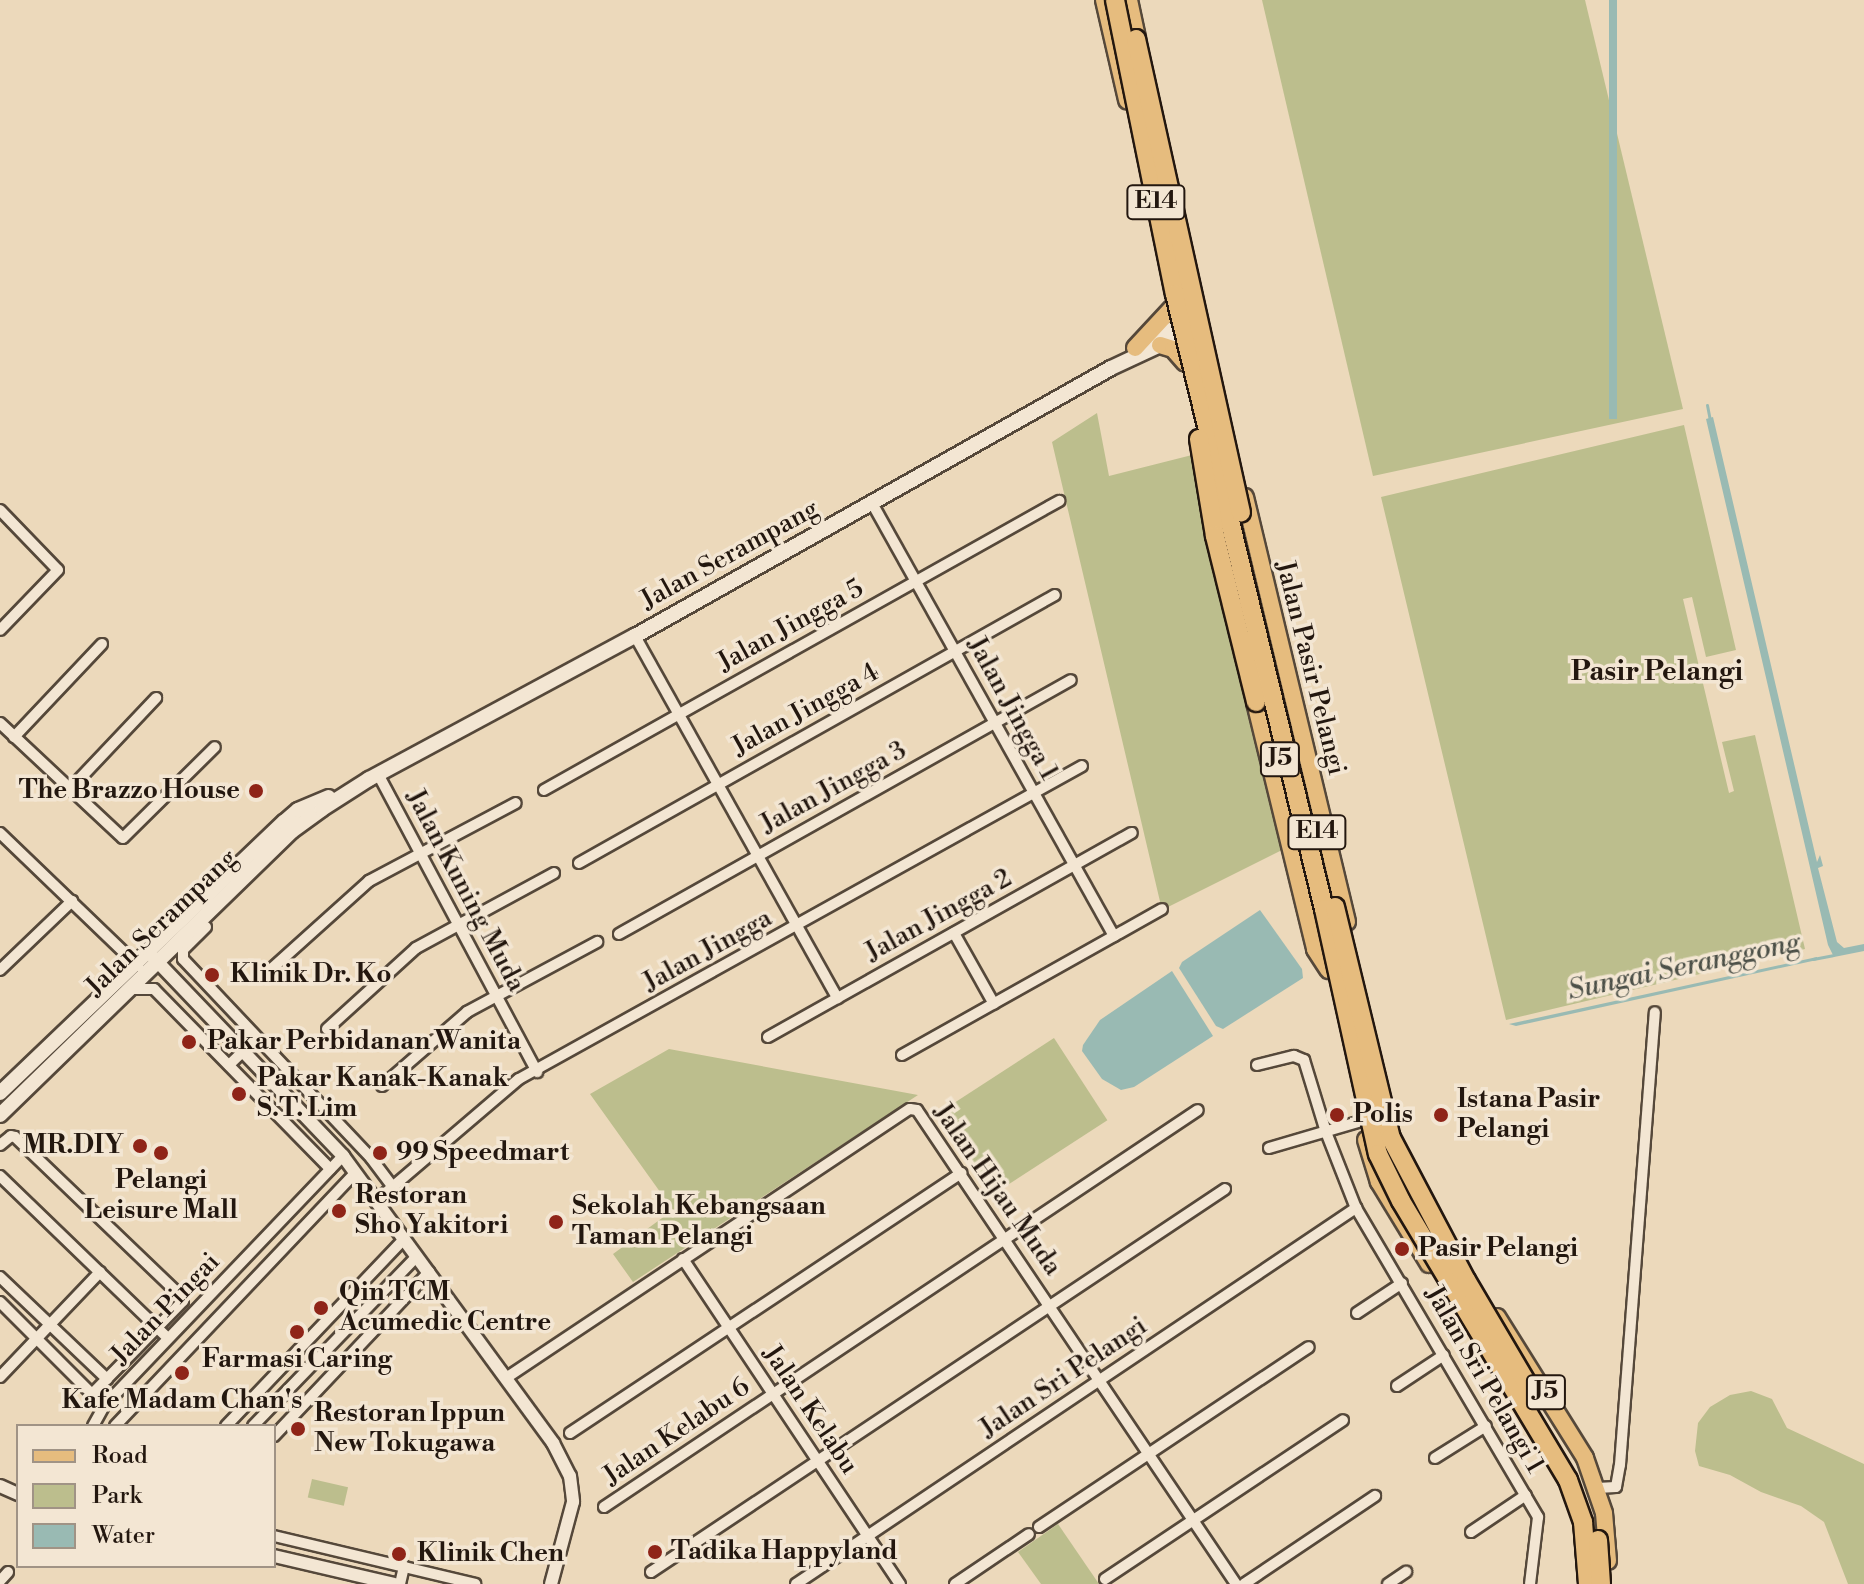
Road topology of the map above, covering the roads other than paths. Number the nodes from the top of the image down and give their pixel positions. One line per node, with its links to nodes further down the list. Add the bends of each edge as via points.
1 (1104, 0): 4 (main road, Jalan Pasir Pelangi / J5)
2 (1115, 0): 11 (highway, E14, bridge)
3 (1130, 0): 5 (main road, Jalan Pasir Pelangi / J5); 165 (highway, E14, bridge, via 1211,381 1385,1121 1401,1161 1581,1480 1598,1540)
4 (1172, 308): 6 (main road, Jalan Pasir Pelangi / J5); 8 (main road)
5 (1200, 326): 6 (main road, Jalan Serampang); 73 (main road, Jalan Pasir Pelangi / J5)
6 (1178, 332): 7 (main road, Jalan Serampang); 8 (main road, Jalan Serampang); 9 (main road, Jalan Pasir Pelangi / J5)
7 (1160, 345): 9 (main road, via 1173,349); 10 (main road, Jalan Serampang)
8 (1135, 348): 10 (main road, Jalan Serampang)
9 (1185, 363): 53 (main road, Jalan Pasir Pelangi / J5)
10 (1111, 368): 13 (main road, Jalan Serampang)
11 (1201, 404): 53 (highway, bridge, via 1199,435 1215,536 1316,949); 164 (highway, E14, bridge, via 1378,1154 1568,1480 1583,1522)
12 (1059, 501): 15 (street, Jalan Jingga 5)
13 (872, 503): 15 (street, Jalan Jingga 1); 18 (main road, Jalan Serampang)
14 (0, 510): 17 (street, via 58,570)
15 (915, 581): 20 (street, Jalan Jingga 1); 23 (street, Jalan Jingga 5)
16 (1055, 595): 20 (street, Jalan Jingga 4)
17 (0, 630)
18 (635, 636): 23 (street); 29 (main road, Jalan Serampang)
19 (102, 644): 26 (street)
20 (955, 652): 25 (street, Jalan Jingga 1); 30 (street, Jalan Jingga 4)
21 (1071, 680): 25 (street, Jalan Jingga 3)
22 (156, 698): 31 (street)
23 (679, 714): 30 (street); 32 (street, Jalan Jingga 5)
24 (0, 723): 26 (street)
25 (995, 723): 33 (street, Jalan Jingga 1); 38 (street, Jalan Jingga 3)
26 (14, 737): 31 (street)
27 (215, 747): 31 (street, via 123,838)
28 (1082, 766): 33 (street, Jalan Jingga)
29 (373, 776): 37 (street, Jalan Kuning Muda); 51 (main road, Jalan Serampang, via 298,810)
30 (718, 784): 38 (street); 39 (street, Jalan Jingga 4)
31 (71, 788)
32 (544, 790)
33 (1034, 793): 40 (street, Jalan Jingga 1); 45 (street, Jalan Jingga)
34 (516, 803): 37 (street)
35 (0, 833): 42 (street)
36 (1132, 833): 40 (street, Jalan Jingga 2)
37 (419, 855): 44 (street, Jalan Kuning Muda); 55 (street, via 355,890)
38 (758, 856): 45 (street); 48 (street, Jalan Jingga 3)
39 (579, 863)
40 (1074, 865): 47 (street, Jalan Jingga 2); 49 (street, Jalan Jingga 1)
41 (554, 873): 44 (street)
42 (72, 901): 52 (street); 54 (street)
43 (1162, 909): 49 (street)
44 (458, 926): 57 (street, Jalan Kuning Muda); 61 (street, via 406,955)
45 (797, 926): 58 (street); 68 (street, Jalan Jingga)
46 (206, 927): 63 (street, via 183,950 183,959)
47 (954, 933): 58 (street, Jalan Jingga 2); 59 (street)
48 (619, 934)
49 (1114, 936): 59 (street)
50 (597, 942): 57 (street)
51 (152, 956): 52 (main road, Jalan Serampang); 64 (street)
52 (140, 968): 56 (main road, Jalan Serampang); 70 (main road, Jalan Serampang)
53 (1329, 969): 76 (main road, Jalan Pasir Pelangi / J5)
54 (0, 970)
55 (269, 971)
56 (128, 989): 66 (street, via 154,989); 74 (main road, Jalan Serampang)
57 (496, 996): 68 (street, Jalan Kuning Muda); 69 (street, via 450,1024)
58 (837, 998): 62 (street, Jalan Jingga 2)
59 (994, 1004): 65 (street)
60 (1655, 1012): 133 (street, via 1620,1465 1616,1487)
61 (327, 1029)
62 (768, 1037)
63 (257, 1038): 64 (street); 71 (street)
64 (244, 1051): 66 (street); 75 (street)
65 (902, 1055)
66 (229, 1065): 81 (street)
67 (1257, 1065): 77 (street, Jalan Sri Pelangi 1, via 1294,1056 1304,1060)
68 (537, 1072): 85 (street, Jalan Jingga, via 509,1085)
69 (382, 1086)
70 (0, 1093)
71 (325, 1107): 75 (street); 85 (street)
72 (1198, 1110): 90 (street, Jalan Kelabu 6)
73 (1391, 1112): 76 (street); 133 (main road, Jalan Pasir Pelangi / J5, via 1412,1174 1568,1426)
74 (0, 1115)
75 (312, 1120): 80 (street)
76 (1362, 1120): 77 (street); 135 (main road, Jalan Pasir Pelangi / J5, via 1371,1162 1388,1200 1529,1424)
77 (1326, 1132): 79 (street); 88 (street, Jalan Sri Pelangi 1)
78 (0, 1145): 103 (street, via 15,1137 182,1297)
79 (1269, 1148)
80 (343, 1156): 81 (street, Jalan Pingai); 82 (street)
81 (330, 1169): 92 (street, Jalan Pingai)
82 (355, 1173): 87 (street); 96 (street)
83 (961, 1173): 90 (street, Jalan Hijau Muda); 93 (street, Jalan Hijau Muda, via 925,1116 910,1109); 104 (street)
84 (0, 1176): 94 (street)
85 (393, 1187): 87 (street, Jalan Jingga)
86 (1225, 1189): 100 (street)
87 (376, 1201): 89 (street)
88 (1356, 1208): 98 (street, Jalan Sri Pelangi 1); 117 (street, Jalan Sri Pelangi)
89 (404, 1239): 91 (street); 105 (street)
90 (1006, 1240): 100 (street, Jalan Hijau Muda); 120 (street, Jalan Kelabu 6)
91 (417, 1256): 95 (street); 108 (street)
92 (245, 1258): 96 (street); 107 (street, Jalan Pingai)
93 (683, 1259): 104 (street, Jalan Kelabu); 115 (street, Jalan Hijau Muda)
94 (100, 1272): 102 (street); 103 (street)
95 (429, 1272): 113 (street); 115 (street)
96 (260, 1273): 111 (street)
97 (0, 1277): 102 (street)
98 (1402, 1283): 101 (street); 110 (street, Jalan Sri Pelangi 1)
99 (0, 1302): 106 (street)
100 (1051, 1306): 117 (street, Jalan Hijau Muda); 132 (street)
101 (1357, 1313)
102 (50, 1324): 106 (street); 116 (street)
103 (157, 1327): 107 (street); 116 (street)
104 (729, 1327): 120 (street, Jalan Kelabu); 128 (street)
105 (318, 1329): 108 (street); 125 (street)
106 (36, 1338): 114 (street); 119 (street)
107 (166, 1341): 111 (street); 121 (street, Jalan Pingai)
108 (333, 1343): 112 (street)
109 (1309, 1347): 130 (street)
110 (1444, 1355): 118 (street); 127 (street, Jalan Sri Pelangi 1)
111 (177, 1358): 124 (street)
112 (318, 1358): 113 (street); 126 (street)
113 (334, 1373): 129 (street)
114 (0, 1377)
115 (506, 1378): 143 (street, via 570,1476 573,1502)
116 (107, 1379): 119 (street)
117 (1100, 1380): 130 (street, Jalan Hijau Muda); 145 (street, Jalan Sri Pelangi)
118 (1397, 1386)
119 (92, 1394): 121 (street)
120 (773, 1394): 132 (street, Jalan Kelabu); 137 (street, Jalan Kelabu 6)
121 (104, 1406): 123 (street, Jalan Pingai)
122 (1343, 1420): 139 (street)
123 (94, 1424)
124 (117, 1424)
125 (228, 1424)
126 (255, 1424)
127 (1486, 1426): 131 (street); 134 (street, Jalan Sri Pelangi 1)
128 (570, 1433)
129 (276, 1434)
130 (1149, 1454): 139 (street, Jalan Hijau Muda); 141 (street)
131 (1435, 1458)
132 (817, 1461): 145 (street, Jalan Kelabu); 149 (street)
133 (1597, 1488): 135 (main road); 138 (main road, Jalan Pasir Pelangi / J5)
134 (1526, 1495): 142 (street); 162 (street, Jalan Sri Pelangi 1, via 1538,1517)
135 (1565, 1495): 140 (main road, Jalan Pasir Pelangi / J5)
136 (1375, 1496): 160 (street)
137 (604, 1507)
138 (1604, 1513): 140 (main road); 166 (main road, Jalan Pasir Pelangi / J5)
139 (1193, 1520): 151 (street); 159 (street, Jalan Hijau Muda)
140 (1573, 1522): 163 (main road, Jalan Pasir Pelangi / J5)
141 (1039, 1527)
142 (1471, 1532)
143 (566, 1533): 154 (street); 155 (street)
144 (1029, 1534): 158 (street)
145 (868, 1535): 156 (street, Jalan Sri Pelangi); 157 (street, Jalan Kelabu)
146 (276, 1536): 148 (street)
147 (276, 1556): 152 (street)
148 (404, 1566): 152 (street); 153 (street)
149 (651, 1572)
150 (1406, 1572): 161 (street)
151 (1105, 1579)
152 (397, 1584)
153 (475, 1584)
154 (551, 1584)
155 (559, 1584)
156 (796, 1584)
157 (900, 1584)
158 (955, 1584)
159 (1236, 1584)
160 (1244, 1584)
161 (1388, 1584)
162 (1530, 1584)
163 (1580, 1584)
164 (1588, 1584)
165 (1601, 1584)
166 (1609, 1584)

